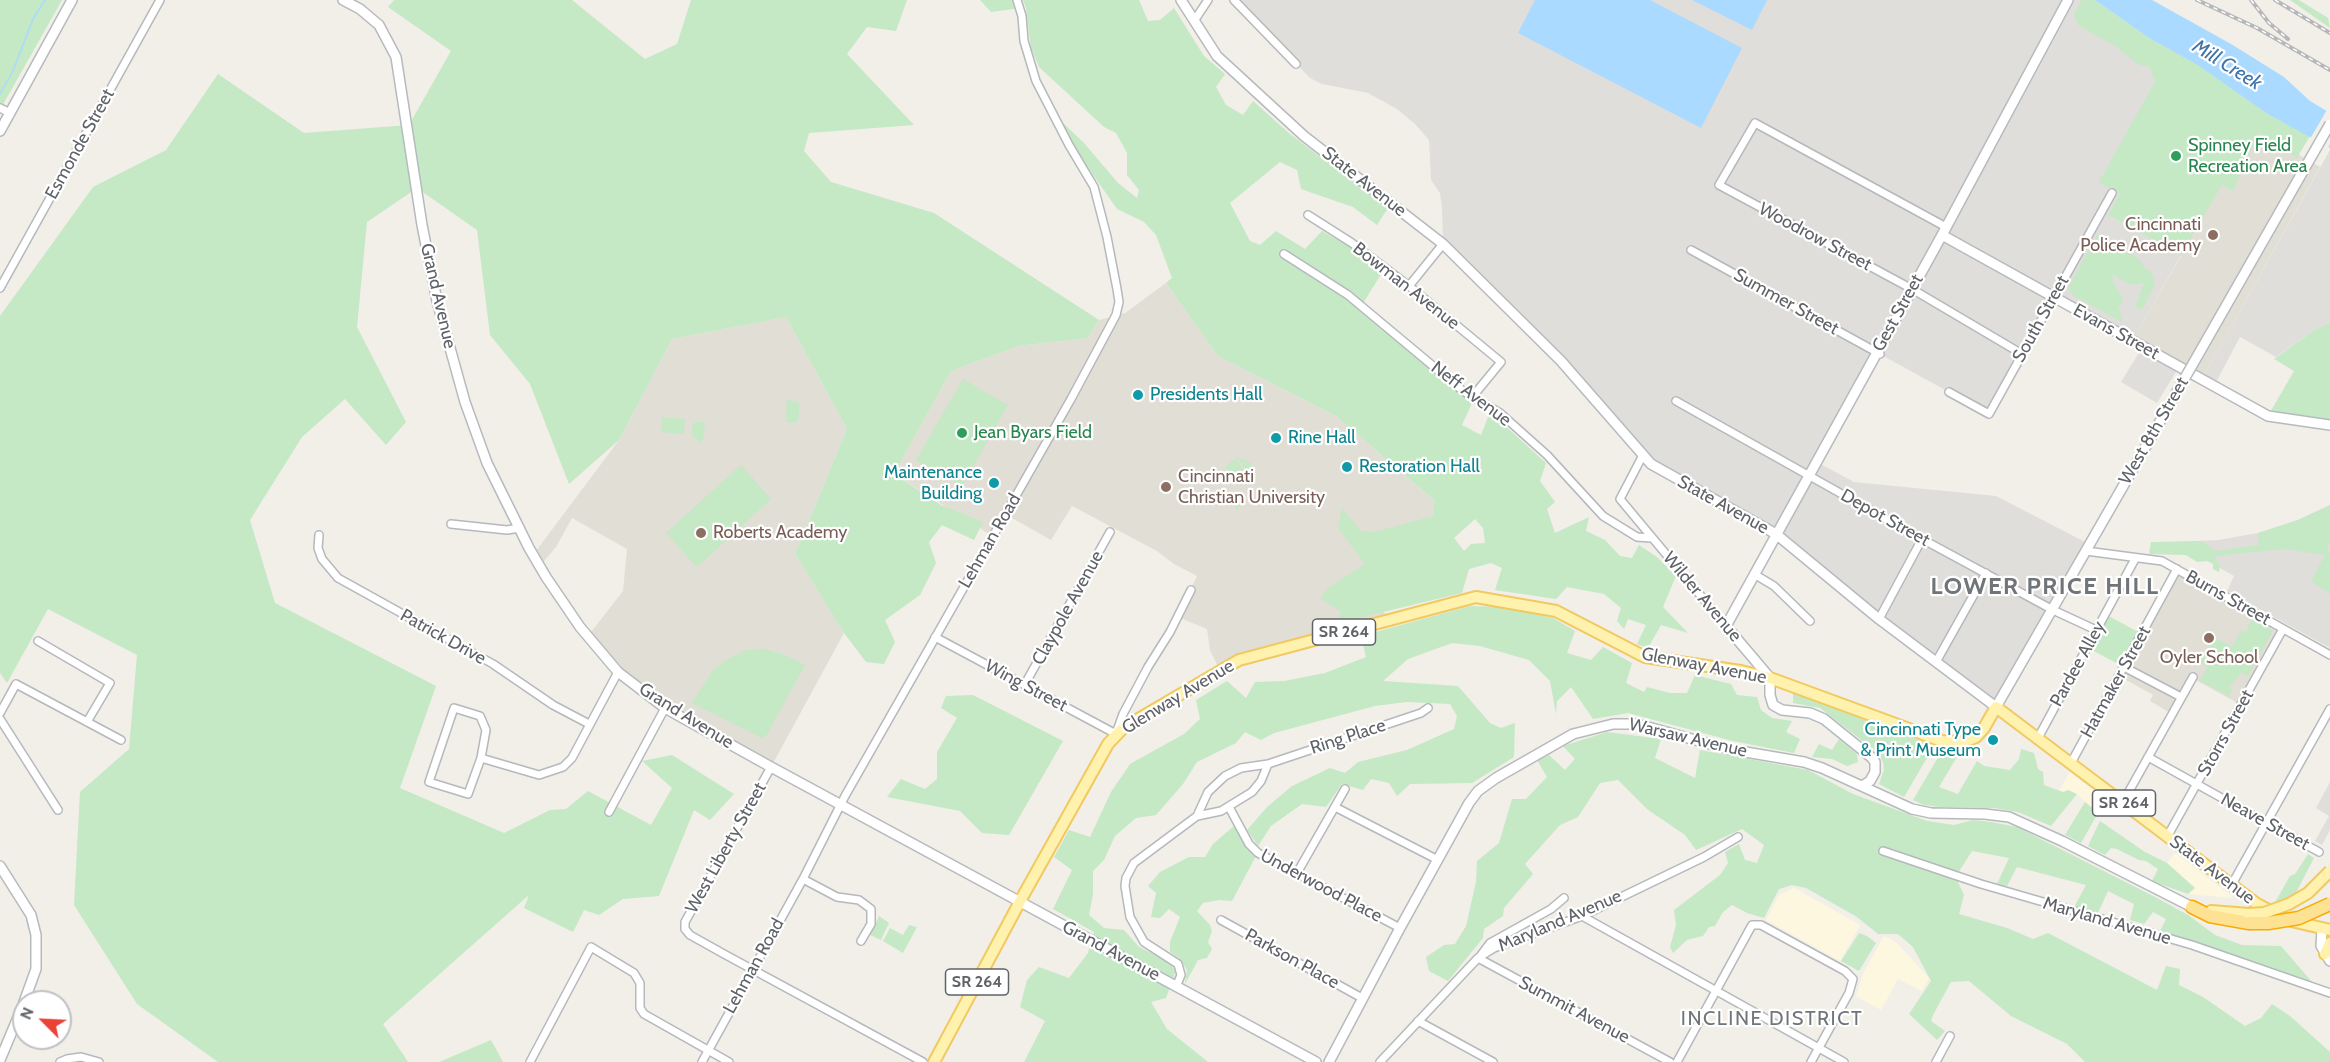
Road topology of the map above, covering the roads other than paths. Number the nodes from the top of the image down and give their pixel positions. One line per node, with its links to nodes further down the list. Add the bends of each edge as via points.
1 (72, 0): 12 (main road)
2 (160, 0): 23 (street, Esmonde Street)
3 (343, 0): 35 (main road, Grand Avenue, via 379,26 396,57 429,265 454,368 487,463)
4 (1017, 0): 53 (street, Lehman Road, via 1036,81 1094,187 1119,302 1098,352)
5 (1181, 0): 9 (main road, State Avenue)
6 (1208, 0): 9 (street)
7 (1234, 0): 10 (street)
8 (2067, 2): 18 (main road, Gest Street)
9 (1194, 21): 19 (main road, State Avenue, via 1217,56 1304,136)
10 (1296, 64)
11 (0, 108): 12 (street)
12 (10, 113): 14 (main road)
13 (2330, 124): 41 (main road, West 8th Street, bridge)
14 (0, 131)
15 (1719, 185): 18 (street, Evans Street, via 1755,123); 24 (street, Woodrow Street)
16 (2112, 193): 25 (street, South Street)
17 (1308, 214): 22 (street, Bowman Avenue)
18 (1944, 231): 24 (main road, Gest Street); 25 (main road, Evans Street)
19 (1443, 244): 22 (street); 32 (main road, State Avenue, via 1561,361)
20 (1691, 250): 26 (street, Summer Street)
21 (1284, 254): 29 (street, Neff Avenue, via 1348,295)
22 (1409, 286): 29 (street, Bowman Avenue, via 1500,362)
23 (0, 288)
24 (1912, 289): 26 (main road, Gest Street); 27 (street, Woodrow Street)
25 (2054, 298): 27 (street, South Street); 31 (main road, Evans Street, via 2268,416)
26 (1878, 353): 33 (main road, Gest Street)
27 (2022, 354): 28 (street, South Street, via 1989,414)
28 (1949, 392)
29 (1473, 396): 39 (street, Neff Avenue, via 1500,413 1547,455 1603,516 1637,537)
30 (1676, 401): 33 (street, Depot Street)
31 (2330, 425)
32 (1643, 455): 37 (main road, State Avenue, via 1661,471); 39 (street, Wilder Avenue, via 1620,499)
33 (1809, 475): 37 (main road, Gest Street); 40 (street, Depot Street)
34 (451, 524): 35 (street)
35 (520, 528): 58 (main road, Grand Avenue, via 562,603)
36 (1110, 532): 61 (street, Claypole Avenue)
37 (1776, 534): 45 (main road, Gest Street); 48 (main road, State Avenue)
38 (319, 535): 71 (street, Patrick Drive, via 322,559 338,578 493,664)
39 (1651, 538): 50 (street, Wilder Avenue)
40 (1922, 539): 44 (street, Depot Street); 48 (street)
41 (2088, 548): 42 (street, Burns Street); 47 (main road, West 8th Street)
42 (2135, 559): 43 (street, Burns Street, via 2162,561); 52 (street, Pardee Alley)
43 (2177, 570): 51 (street, Burns Street); 57 (street, Hatmaker Street)
44 (1986, 573): 47 (street, Depot Street); 56 (street)
45 (1754, 574): 49 (street, via 1774,586); 50 (main road, Gest Street)
46 (1191, 590): 72 (street, via 1123,714)
47 (2053, 610): 52 (street, Depot Street); 63 (main road, West 8th Street)
48 (1879, 619): 56 (main road, State Avenue)
49 (1810, 621)
50 (1726, 626): 60 (main road, Wilder Avenue)
51 (2283, 629): 55 (street, Burns Street); 81 (street, Storrs Street)
52 (2096, 630): 74 (street, Pardee Alley)
53 (935, 637): 61 (street, Wing Street); 85 (street, Lehman Road)
54 (38, 641): 69 (street, via 110,682)
55 (2330, 655)
56 (1936, 662): 63 (main road, State Avenue)
57 (2124, 667): 62 (street); 78 (street, Hatmaker Street)
58 (618, 672): 64 (main road, Grand Avenue); 71 (street)
59 (2193, 677): 62 (street)
60 (1770, 678): 72 (main road, Glenway Avenue / SR 264, via 1645,657 1556,611 1476,597 1239,660); 73 (main road, Glenway Avenue / SR 264, via 1942,741 1963,742); 82 (main road, Wilder Avenue, via 1773,705 1824,718 1871,757 1875,772)
61 (1025, 684): 72 (street, Wing Street)
62 (2181, 698): 76 (street)
63 (1996, 707): 73 (main road, West 8th Street / SR 264); 74 (main road, State Avenue / SR 264)
64 (665, 708): 80 (main road, Grand Avenue); 89 (street)
65 (1428, 708): 79 (street, Ring Place)
66 (2330, 709): 70 (street)
67 (0, 713): 69 (street, via 16,684)
68 (0, 719): 88 (street)
69 (87, 722): 75 (street)
70 (2326, 723): 91 (street)
71 (589, 724): 77 (street, via 572,758 556,770 539,775)
72 (1116, 734): 103 (main road, Glenway Avenue / SR 264)
73 (1976, 736)
74 (2038, 738): 78 (main road, State Avenue / SR 264)
75 (121, 740)
76 (2148, 757): 81 (street, Neave Street); 84 (street)
77 (481, 758): 77 (street, via 486,730 480,716 454,708 429,782 468,794)
78 (2071, 763): 84 (main road, State Avenue / SR 264)
79 (1268, 764): 86 (street, Ring Place, via 1256,788); 90 (street, Ring Place, via 1241,768 1225,776 1208,792)
80 (771, 767): 85 (main road, Grand Avenue); 115 (street, West Liberty Street, via 685,922 690,935)
81 (2198, 785): 91 (street, Neave Street); 93 (street, Storrs Street)
82 (1862, 786): 96 (main road, Warsaw Avenue, via 1804,762 1728,749 1636,724 1613,724 1573,734 1478,791); 105 (main road, Warsaw Avenue, via 1912,809 2009,817)
83 (1345, 789): 87 (street)
84 (2122, 802): 93 (main road, State Avenue / SR 264)
85 (841, 805): 100 (street, Lehman Road); 103 (main road, Grand Avenue)
86 (1229, 807): 90 (street, Ring Place); 99 (street, Underwood Place, via 1253,848)
87 (1335, 807): 96 (street); 99 (street)
88 (58, 810)
89 (609, 812)
90 (1197, 816): 116 (street, Ring Place, via 1140,856 1129,870 1125,886 1127,909 1138,936 1178,964 1181,975)
91 (2268, 823): 95 (street, Neave Street); 101 (street)
92 (1738, 837): 106 (street, Maryland Avenue)
93 (2168, 837): 101 (main road, State Avenue / SR 264)
94 (1882, 851): 119 (street, Maryland Avenue, via 2192,945)
95 (2319, 852)
96 (1438, 860): 109 (main road, Warsaw Avenue)
97 (0, 866): 117 (main road, via 31,915 36,935 36,969)
98 (2330, 871): 107 (main road, bridge, via 2297,899)
99 (1297, 873): 109 (street, Underwood Place)
100 (803, 879): 111 (street, via 837,897 859,900 871,909 871,924); 115 (street, Lehman Road)
101 (2231, 886): 110 (main road, State Avenue / SR 264, via 2287,920)
102 (1564, 898): 113 (street, via 1490,943)
103 (1020, 902): 116 (main road, Grand Avenue); 133 (main road, Glenway Avenue / SR 264)
104 (2330, 904): 107 (highway, bridge, via 2299,918 2268,923)
105 (2192, 907): 107 (highway, via 2210,916)
106 (1582, 916): 113 (street, Maryland Avenue, via 1502,944); 118 (street)
107 (2249, 919)
108 (1221, 920): 120 (street, Parkson Place)
109 (1400, 928): 120 (main road, Warsaw Avenue)
110 (2326, 930): 114 (main road, via 2321,946)
111 (861, 941)
112 (2330, 943): 114 (main road)
113 (1478, 958): 121 (street, Maryland Avenue); 138 (street, Summit Avenue)
114 (2328, 958)
115 (752, 969): 125 (street, Lehman Road); 132 (street)
116 (1176, 987): 134 (main road, Grand Avenue)
117 (28, 990)
118 (1716, 991): 124 (street); 124 (street, via 1752,925 1761,925 1845,971 1854,979); 139 (street)
119 (2330, 993)
120 (1362, 998): 135 (main road, Warsaw Avenue)
121 (1418, 1021): 136 (street, Maryland Avenue); 137 (street)
122 (12, 1031): 126 (main road)
123 (1950, 1036): 142 (street)
124 (1819, 1048): 140 (street); 141 (street)
125 (708, 1051): 129 (street, via 644,1014 640,1008 641,989 634,973 591,947); 130 (street, Lehman Road); 131 (street)
126 (0, 1060)
127 (60, 1062): 128 (street, via 81,1057)
128 (99, 1062)
129 (529, 1062)
130 (702, 1062)
131 (729, 1062)
132 (923, 1062)
133 (934, 1062)
134 (1316, 1062)
135 (1329, 1062)
136 (1380, 1062)
137 (1493, 1062)
138 (1670, 1062)
139 (1677, 1062)
140 (1812, 1062)
141 (1844, 1062)
142 (1936, 1062)

